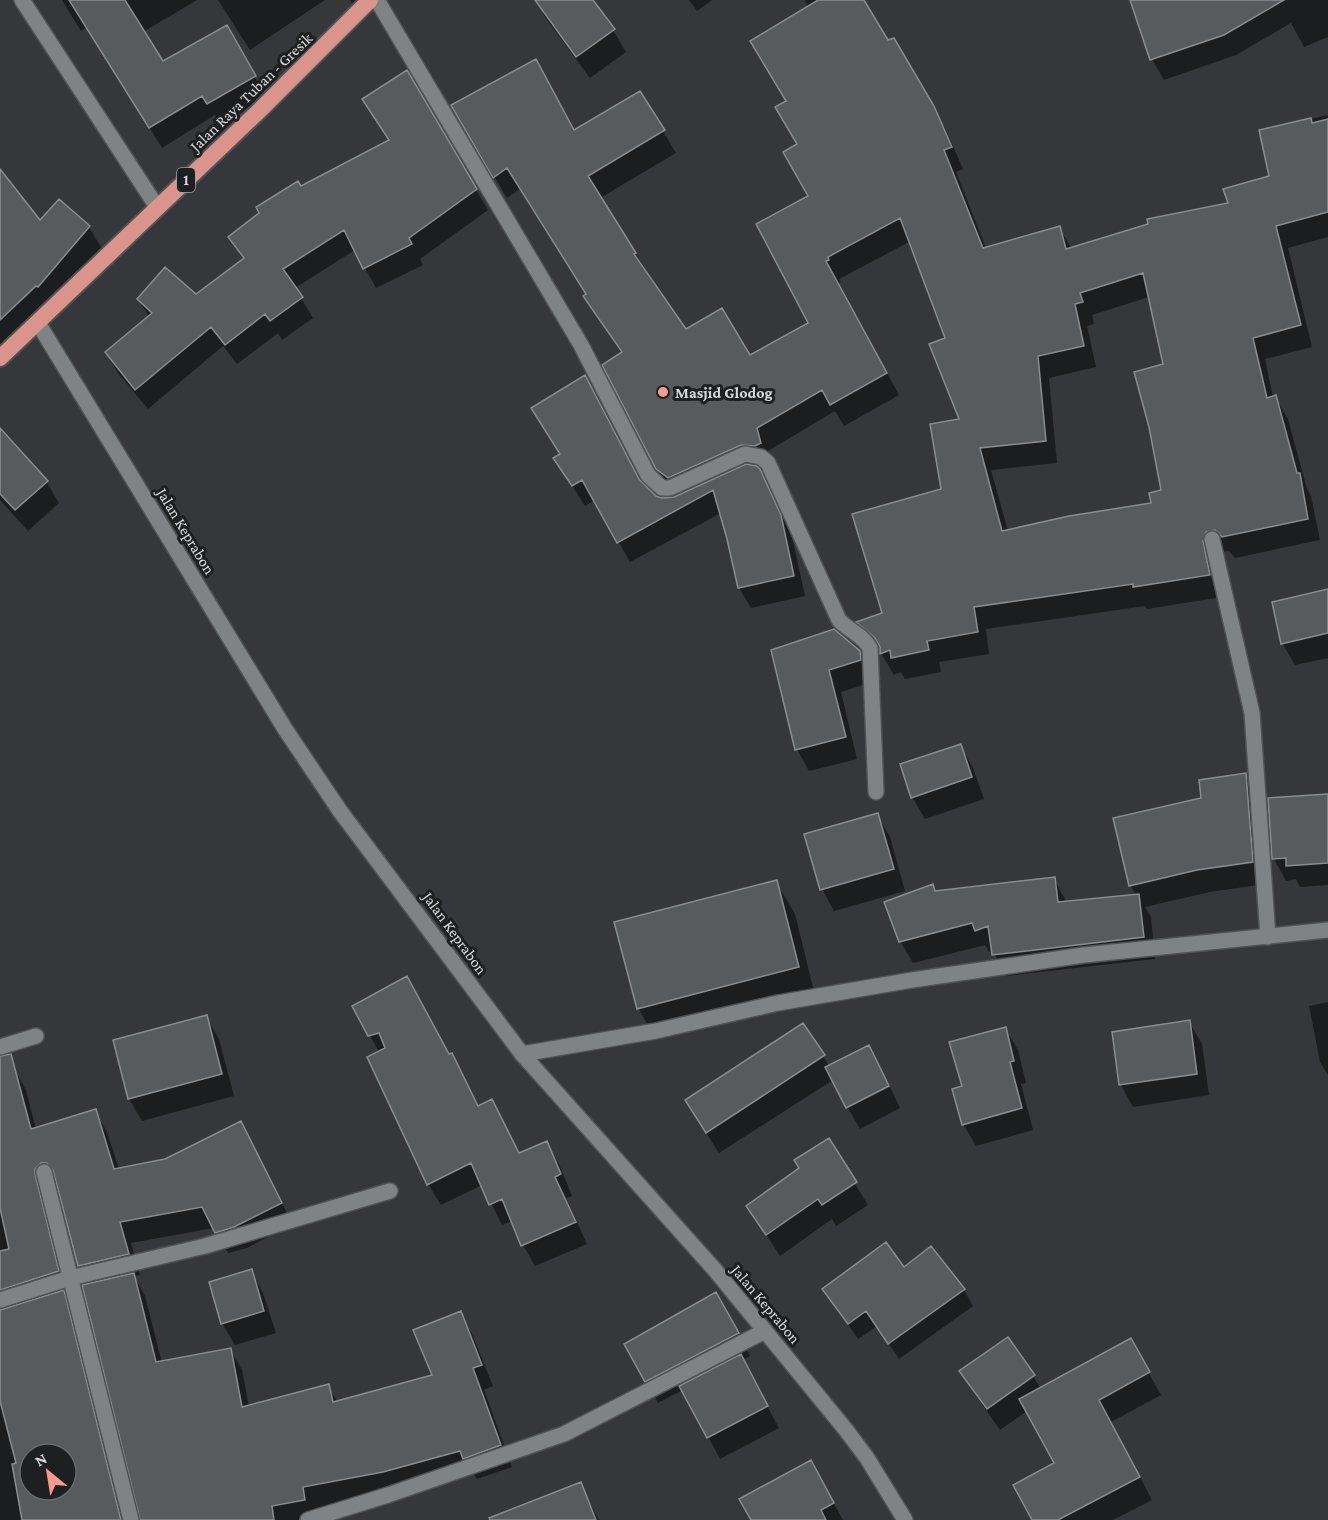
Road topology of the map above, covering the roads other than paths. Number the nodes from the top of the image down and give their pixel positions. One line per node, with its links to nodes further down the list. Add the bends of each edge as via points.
1 (22, 0): 4 (street)
2 (370, 0): 4 (highway, Jalan Raya Tuban - Gresik / 1)
3 (377, 0): 8 (street, via 581,345 648,476 662,488 670,488 745,454 761,457 768,463 839,620 870,648)
4 (157, 207): 5 (highway, Jalan Raya Tuban - Gresik / 1)
5 (38, 323): 6 (highway, Jalan Raya Tuban - Gresik / 1); 13 (street, Jalan Keprabon, via 285,729 340,811)
6 (0, 358)
7 (1212, 539): 10 (street, via 1252,713)
8 (876, 792)
9 (1328, 930): 10 (street)
10 (1268, 937): 13 (street, via 1084,955 912,980)
11 (36, 1036): 12 (street)
12 (0, 1047)
13 (522, 1054): 18 (street, Jalan Keprabon)
14 (44, 1172): 16 (street)
15 (390, 1191): 16 (street, via 205,1246)
16 (70, 1278): 17 (street); 19 (street)
17 (0, 1300)
18 (765, 1331): 20 (street, via 564,1434); 21 (street, Jalan Keprabon, via 867,1458)
19 (132, 1520)
20 (309, 1520)
21 (905, 1520)

